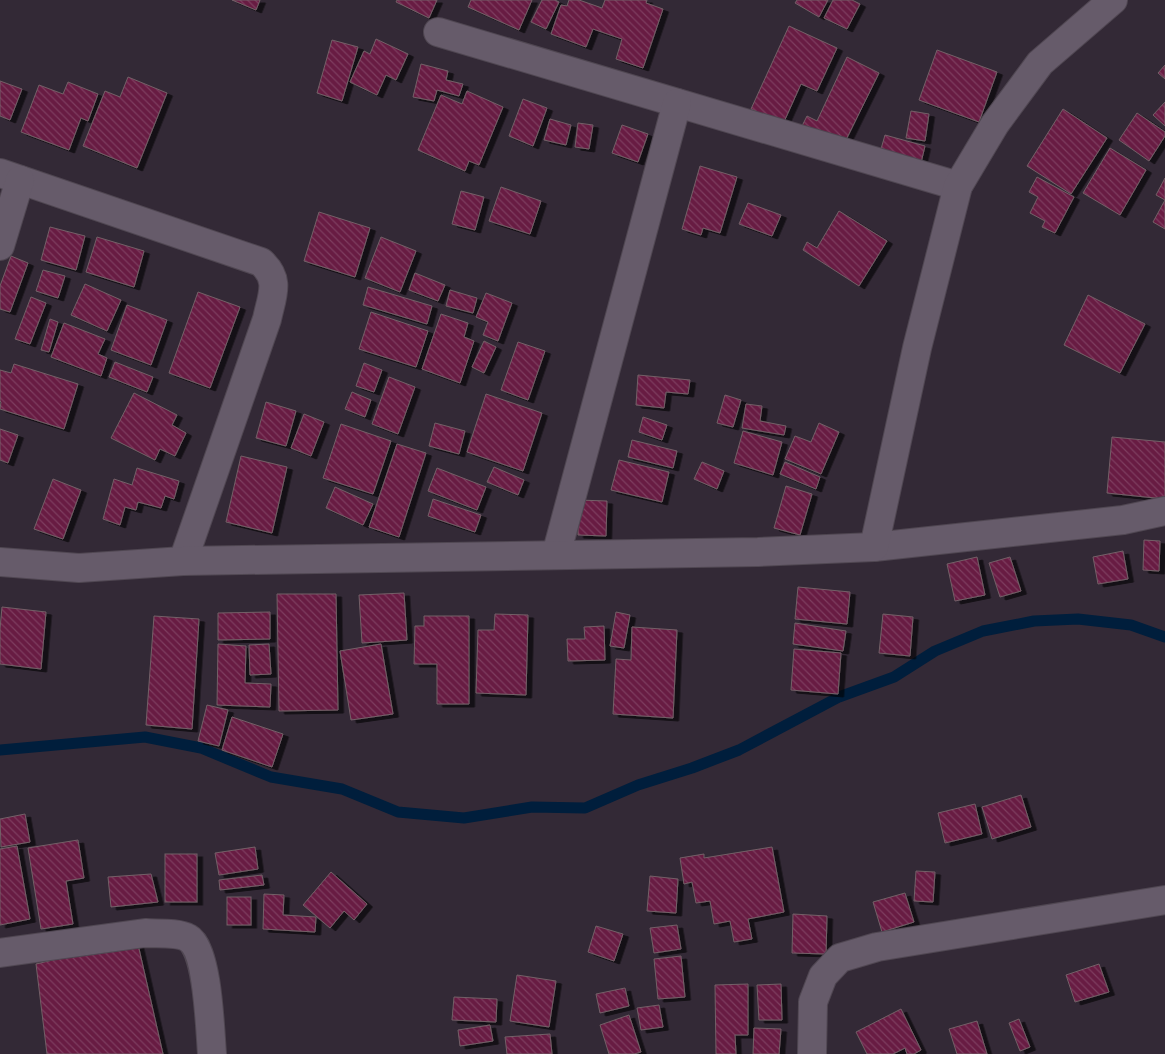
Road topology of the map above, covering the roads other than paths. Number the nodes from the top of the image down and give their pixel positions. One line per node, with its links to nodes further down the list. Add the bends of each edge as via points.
1 (1113, 0): 5 (street, via 1040,63 995,124)
2 (438, 32): 3 (street)
3 (677, 103): 5 (street); 9 (street)
4 (10, 176): 6 (street); 11 (street, via 261,262 274,280 267,319)
5 (958, 186): 8 (street, via 917,348)
6 (0, 246)
7 (1165, 511): 8 (street, via 1123,520)
8 (874, 547): 9 (street)
9 (556, 555): 11 (street)
10 (0, 562): 11 (street, via 79,568)
11 (183, 562)
12 (1165, 900): 15 (street, via 876,947 840,958 823,976 813,1002)
13 (0, 952): 14 (street, via 145,933 188,938 199,951 205,978)
14 (212, 1054)
15 (812, 1054)

